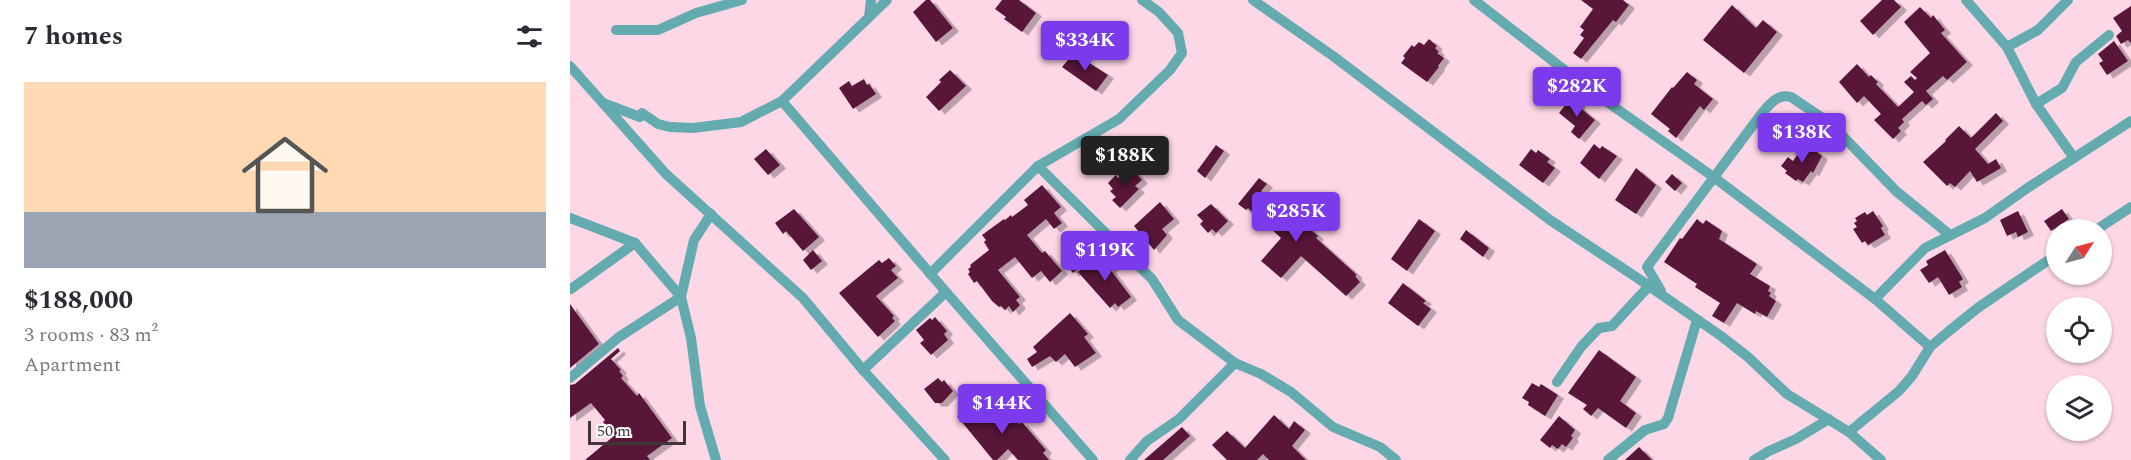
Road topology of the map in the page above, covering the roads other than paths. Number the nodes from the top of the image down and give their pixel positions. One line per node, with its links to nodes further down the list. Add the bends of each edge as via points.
1 (742, 0): 10 (street, via 696,13 658,30)
2 (871, 0): 9 (street)
3 (886, 0): 9 (street)
4 (1142, 0): 19 (street, via 1178,33 1182,53 1170,70 1119,119)
5 (1253, 0): 29 (street, via 1551,220)
6 (1474, 0): 20 (street, via 1593,92)
7 (1966, 0): 12 (street)
8 (2068, 0): 12 (street, via 2038,30)
9 (869, 17): 14 (street)
10 (616, 30)
11 (2109, 35): 16 (street, via 2076,62 2062,88)
12 (2007, 47): 16 (street)
13 (570, 66): 15 (street)
14 (782, 101): 15 (street, via 741,122 693,128 658,124 642,113 640,117); 28 (street)
15 (601, 102): 22 (street, via 666,174)
16 (2036, 104): 18 (street)
17 (2131, 121): 18 (street)
18 (2074, 158): 25 (street, via 1985,218)
19 (1038, 165): 28 (street); 37 (street, via 1152,279 1178,320)
20 (1715, 178): 25 (street, via 1762,113 1787,95 1830,123 1896,191); 32 (street, via 1647,267); 34 (street)
21 (2131, 207): 24 (street)
22 (711, 214): 33 (street, via 694,240); 38 (street, via 803,298)
23 (570, 218): 26 (street)
24 (2112, 219)
25 (1950, 235): 34 (street, via 1925,249)
26 (635, 243): 30 (street); 33 (street)
27 (2046, 262): 36 (street, via 1979,307)
28 (930, 273): 31 (street)
29 (1649, 286): 32 (street); 40 (street, via 1612,326 1599,328 1581,346)
30 (571, 289)
31 (946, 292): 38 (street); 45 (street)
32 (1663, 296): 35 (street)
33 (681, 297): 39 (street, via 619,337); 43 (street, via 700,406)
34 (1875, 299): 36 (street)
35 (1697, 320): 41 (street, via 1748,357 1787,394); 48 (street, via 1668,418 1664,424 1645,430)
36 (1930, 347): 42 (street, via 1899,391)
37 (1235, 363): 46 (street, via 1179,419 1147,441); 47 (street, via 1291,392 1333,427 1375,444)
38 (863, 370): 44 (street)
39 (570, 378)
40 (1557, 382)
41 (1829, 419): 42 (street); 49 (street)
42 (1849, 432): 50 (street)
43 (717, 460)
44 (945, 460)
45 (1093, 460)
46 (1130, 460)
47 (1396, 460)
48 (1608, 460)
49 (1754, 460)
50 (1881, 460)

